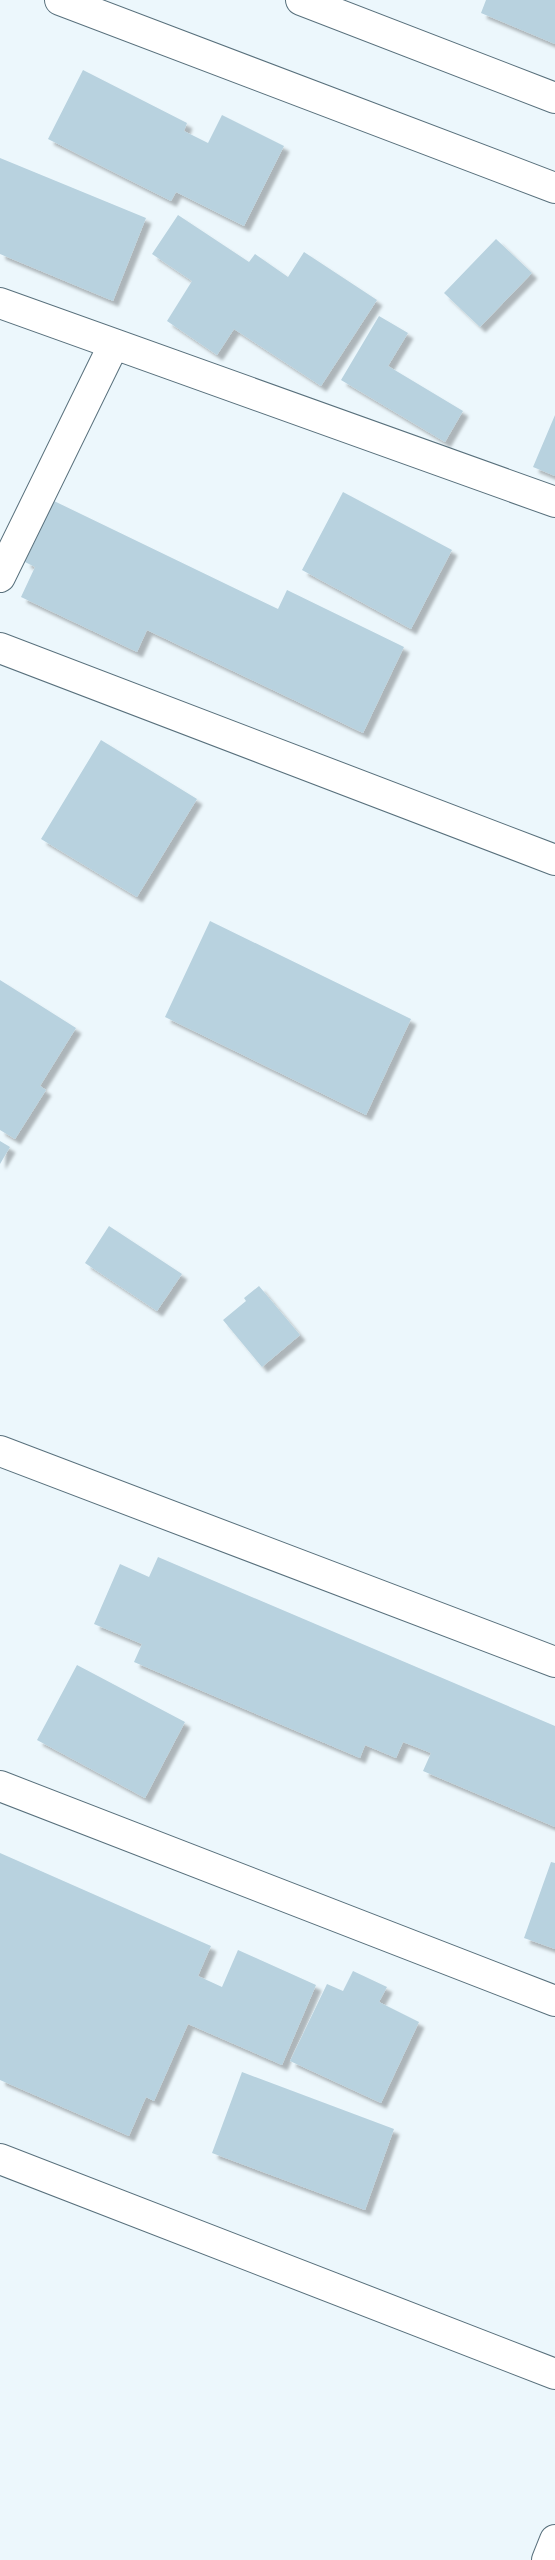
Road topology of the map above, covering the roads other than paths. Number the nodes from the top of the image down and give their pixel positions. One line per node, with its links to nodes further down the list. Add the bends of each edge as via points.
1 (60, 0): 4 (street)
2 (301, 0): 3 (street)
3 (555, 98)
4 (555, 188)
5 (0, 303): 6 (street)
6 (114, 344): 7 (street); 8 (street)
7 (555, 502)
8 (0, 577)
9 (0, 648): 10 (street)
10 (555, 860)
11 (0, 1451): 12 (street)
12 (555, 1662)
13 (0, 1786): 14 (street)
14 (555, 2001)
15 (0, 2159): 16 (street)
16 (555, 2374)
17 (555, 2540): 18 (street)
18 (546, 2560)

